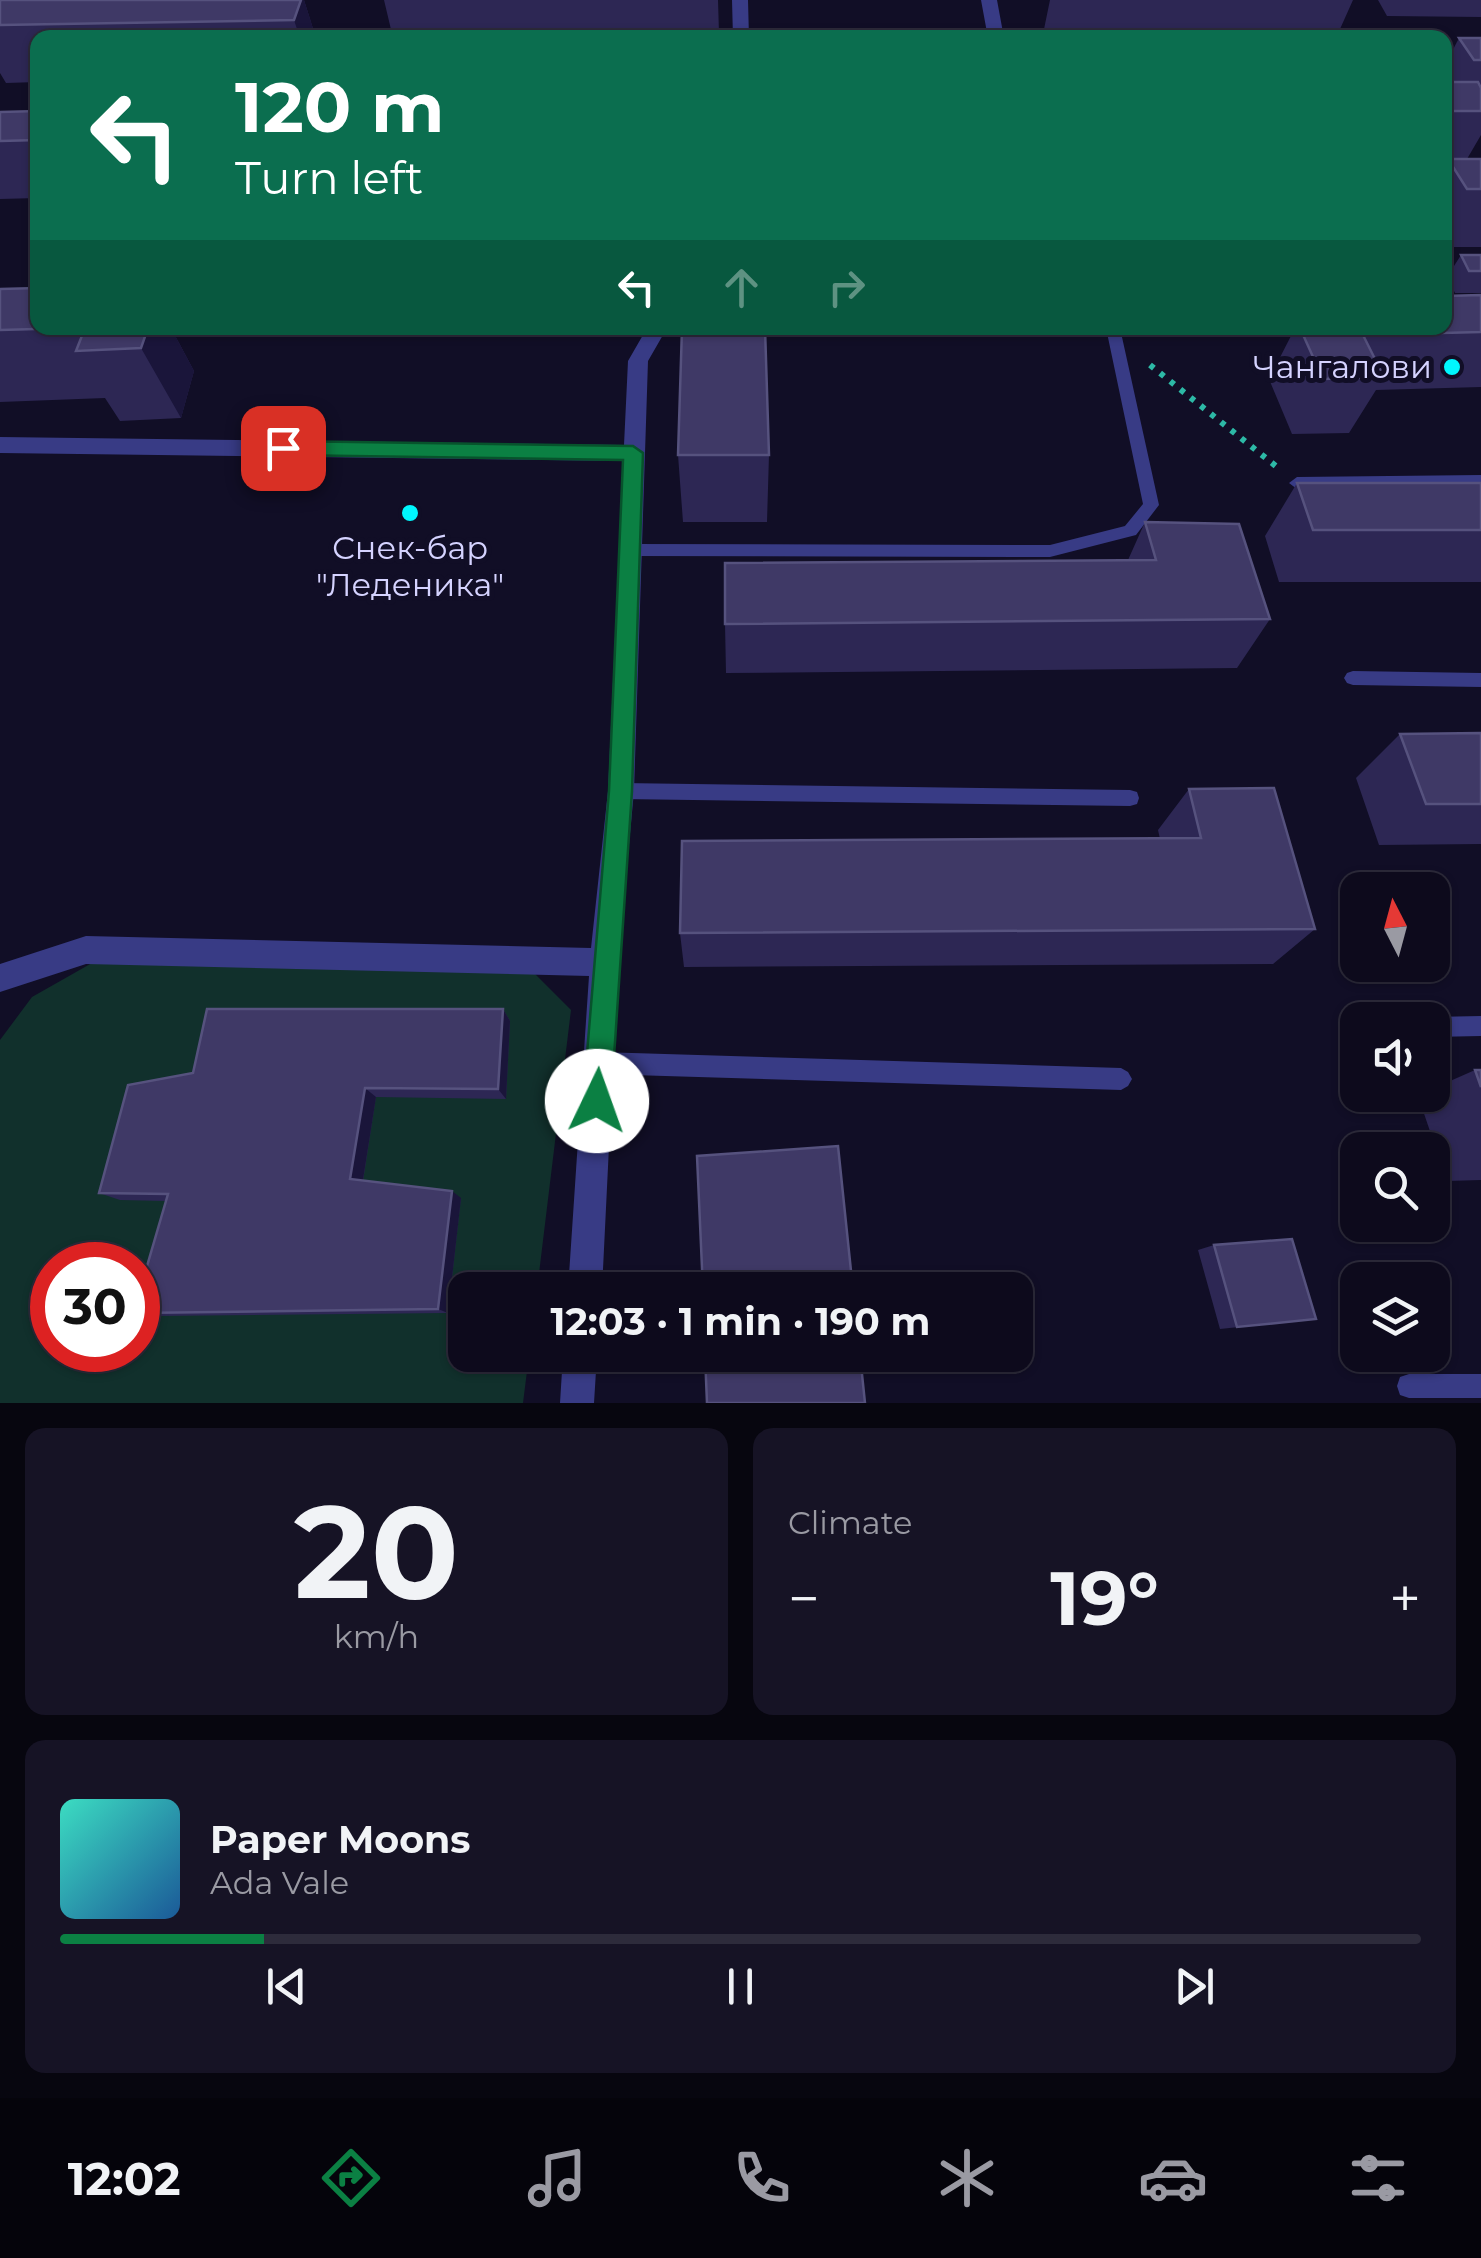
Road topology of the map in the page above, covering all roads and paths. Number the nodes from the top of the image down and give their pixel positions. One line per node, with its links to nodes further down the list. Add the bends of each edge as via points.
1 (740, 0): 3 (street)
2 (989, 0): 4 (street)
3 (740, 30)
4 (995, 30)
5 (653, 335): 9 (street, via 638,362)
6 (1115, 335): 12 (lane, via 1151,504 1130,531 1050,551)
7 (1118, 335): 11 (path)
8 (0, 445): 9 (street)
9 (633, 453): 12 (street)
10 (1481, 481): 11 (lane)
11 (1297, 483)
12 (628, 550): 15 (street)
13 (1352, 678): 14 (lane)
14 (1481, 680)
15 (620, 791): 16 (lane); 17 (street)
16 (1130, 798)
17 (604, 962): 18 (street, via 86,950); 21 (street)
18 (0, 978)
19 (1481, 1026): 20 (lane)
20 (1450, 1027)
21 (599, 1064): 22 (lane); 23 (street)
22 (1120, 1079)
23 (585, 1272)
24 (579, 1372): 27 (street)
25 (1410, 1386): 26 (lane)
26 (1481, 1386)
27 (577, 1403)

